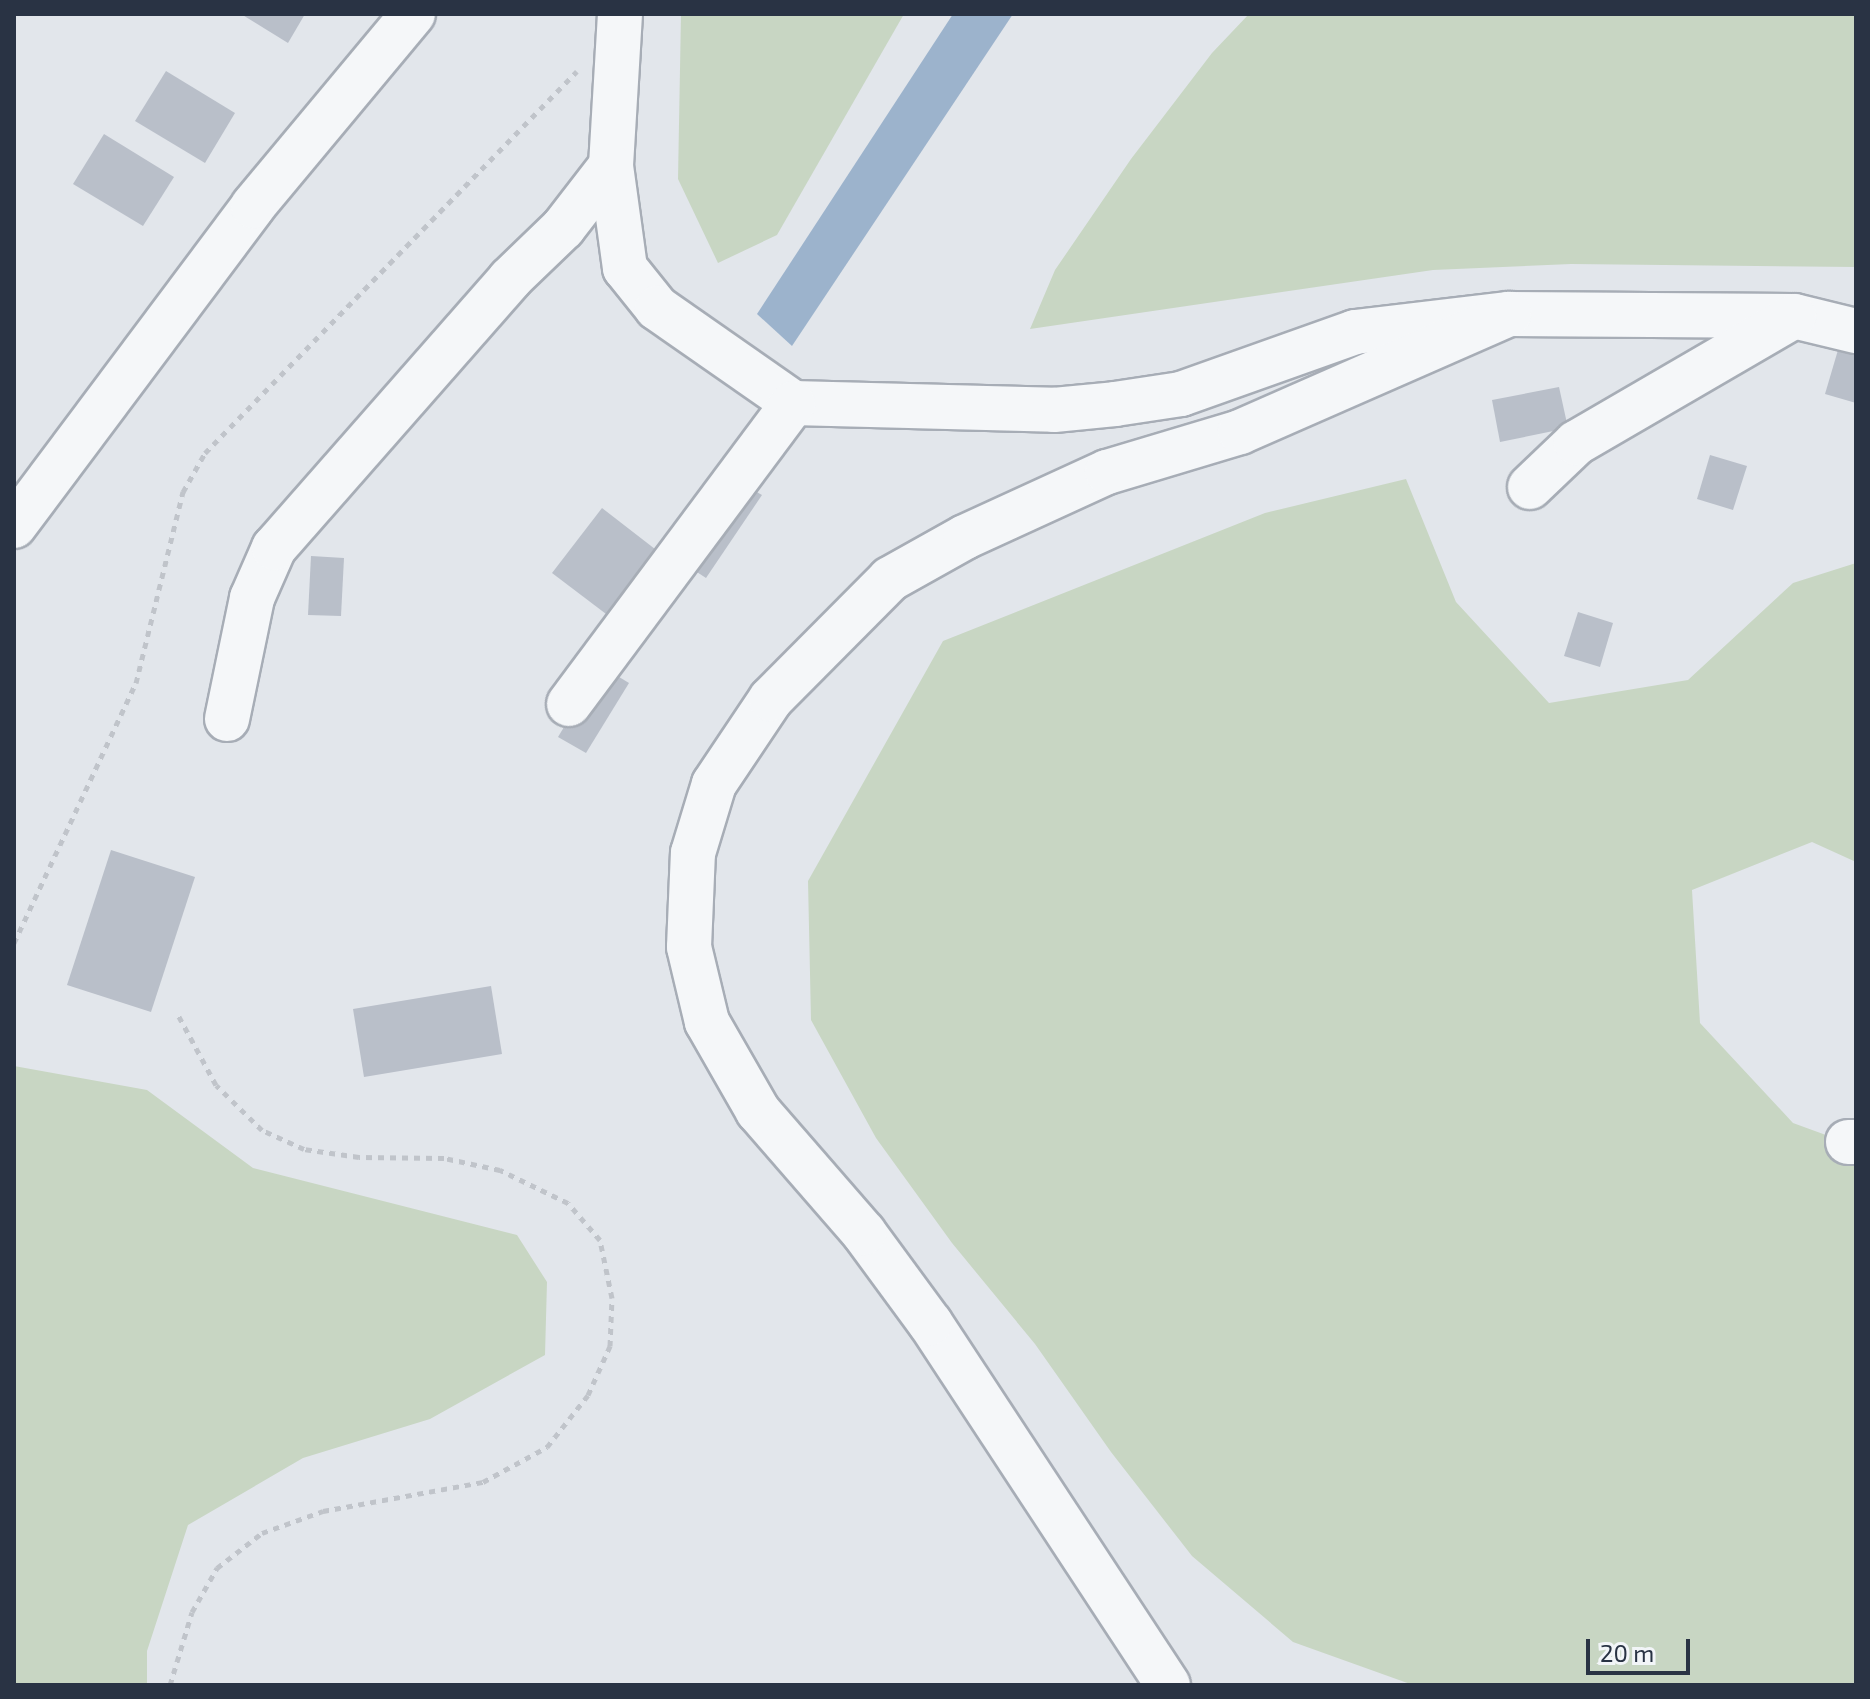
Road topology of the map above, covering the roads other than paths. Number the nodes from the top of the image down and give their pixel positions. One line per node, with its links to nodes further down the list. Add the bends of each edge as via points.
1 (413, 14): 9 (street, via 253,206)
2 (620, 21): 3 (street)
3 (611, 166): 7 (street, via 625,268 657,308); 11 (street, via 563,228 500,290 274,548 252,598)
4 (1509, 314): 5 (street); 7 (street, via 1355,332 1181,394 1115,404 1054,410); 12 (street, via 1240,432 1107,472 965,537 890,579 771,699 714,784 693,853 689,947 707,1022 758,1111 864,1233 930,1323)
5 (1794, 316): 6 (street); 8 (street, via 1576,443)
6 (1856, 331)
7 (793, 403): 10 (street)
8 (1530, 487)
9 (14, 526)
10 (569, 704)
11 (227, 719)
12 (1168, 1685)

